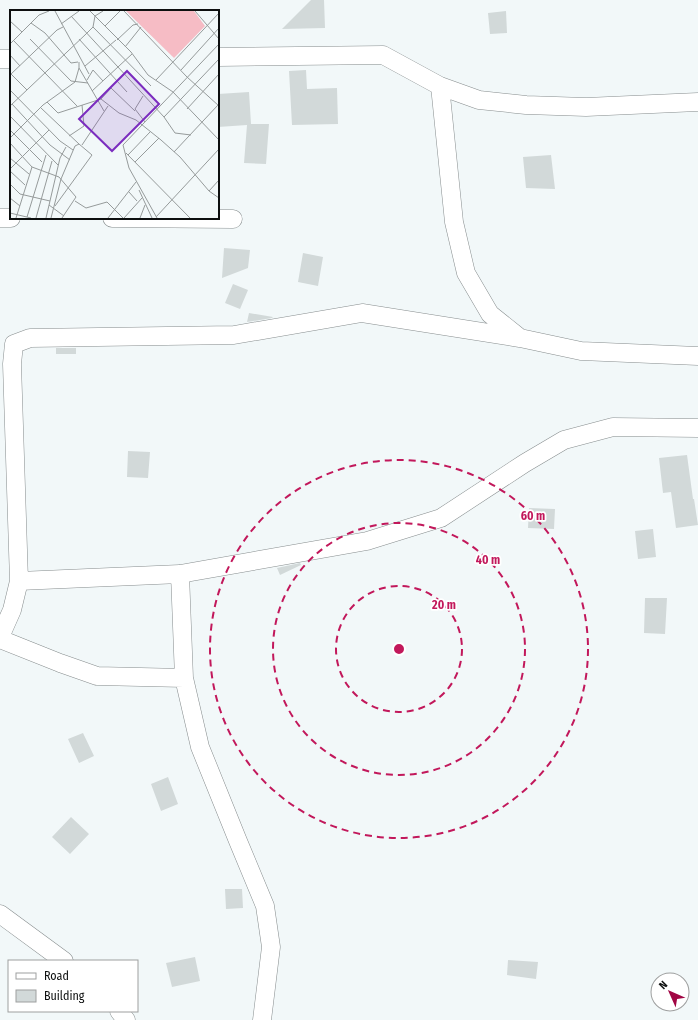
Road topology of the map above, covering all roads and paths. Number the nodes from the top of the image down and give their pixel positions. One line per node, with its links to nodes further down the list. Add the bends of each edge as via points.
1 (219, 57): 4 (street, via 383,55)
2 (10, 59): 3 (street)
3 (0, 60)
4 (440, 86): 5 (street, via 479,100 526,105 586,107); 8 (street, via 454,222 466,273 490,314)
5 (698, 102)
6 (172, 219): 7 (street)
7 (233, 220)
8 (520, 338): 9 (street, via 581,351); 12 (street, via 362,313 234,335 30,338 14,344 12,364)
9 (698, 356)
10 (698, 428): 11 (street, via 613,427 564,440 441,518 367,541)
11 (180, 574): 12 (street); 14 (street)
12 (20, 581): 13 (street, via 12,610)
13 (0, 638): 14 (street, via 97,676)
14 (184, 678): 19 (street, via 200,747 265,906 270,947)
15 (0, 914): 16 (street)
16 (63, 960)
17 (120, 1012): 18 (street)
18 (126, 1020)
19 (262, 1020)

